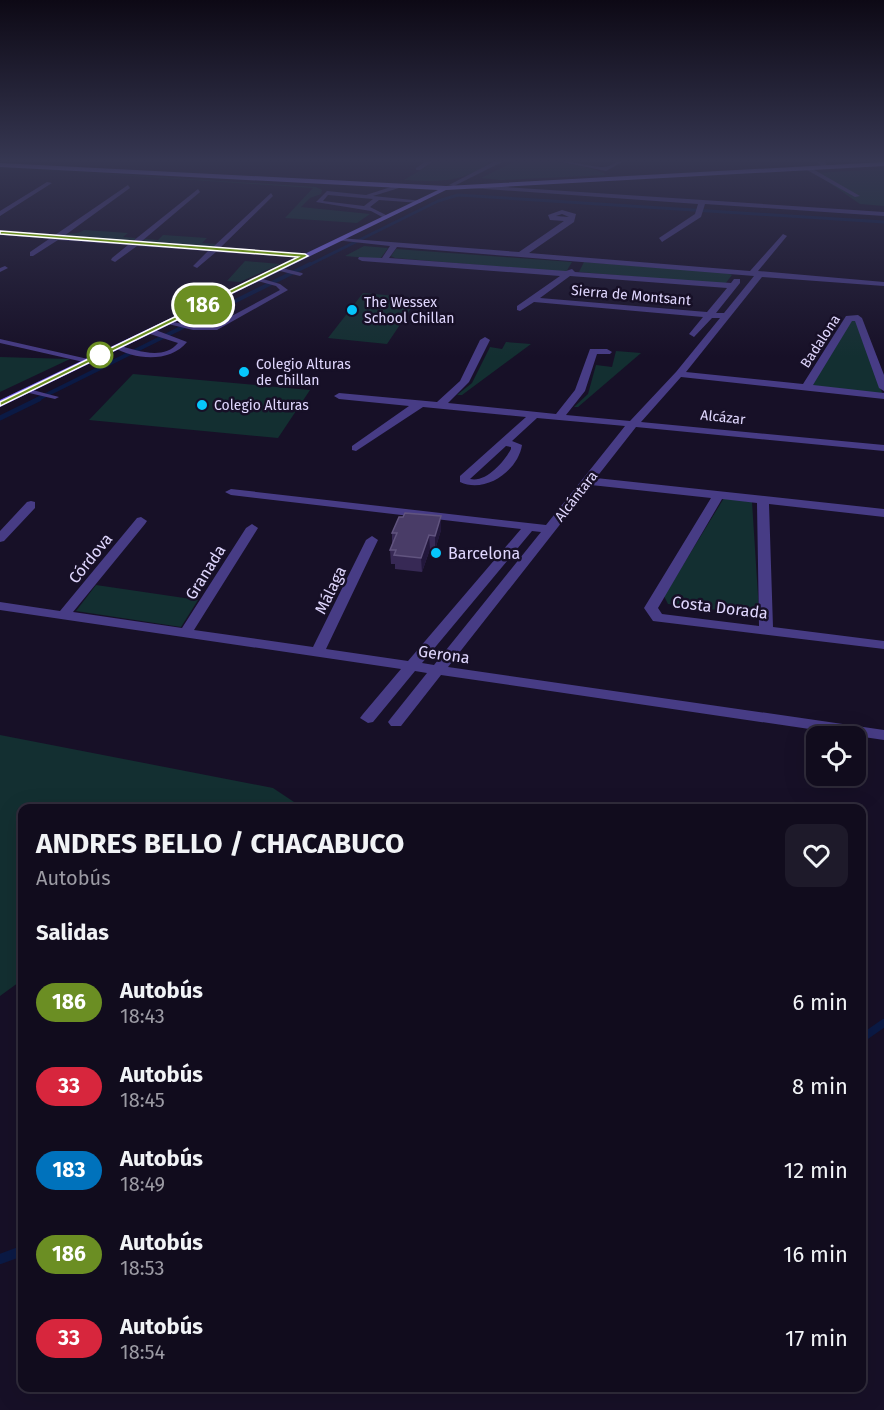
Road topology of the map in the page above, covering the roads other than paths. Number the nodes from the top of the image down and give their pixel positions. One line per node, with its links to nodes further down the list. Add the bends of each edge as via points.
1 (74, 225): 10 (street)
2 (157, 225): 14 (street)
3 (241, 225): 15 (street)
4 (371, 225): 11 (main road)
5 (564, 225): 17 (street)
6 (681, 225): 12 (street)
7 (0, 233): 10 (street)
8 (783, 236): 26 (street, Alcántara)
9 (0, 239): 10 (street)
10 (52, 240): 14 (street); 16 (street)
11 (339, 240): 13 (street); 18 (main road)
12 (662, 240)
13 (395, 244): 17 (street); 22 (street)
14 (131, 246): 15 (street); 21 (street)
15 (212, 252): 18 (street); 23 (street); 24 (street)
16 (33, 254)
17 (522, 254): 19 (street)
18 (305, 256): 23 (main road)
19 (579, 258): 26 (street); 28 (street, Sierra de Montsant)
20 (362, 259): 22 (street)
21 (115, 260)
22 (384, 260): 28 (street)
23 (296, 261): 25 (main road)
24 (197, 266)
25 (278, 269): 27 (lane); 29 (main road)
26 (753, 272): 30 (street); 31 (street, Alcántara); 35 (street, Alcántara)
27 (300, 274)
28 (571, 274): 31 (street); 32 (street, Sierra de Montsant)
29 (256, 279): 36 (main road); 36 (lane, via 285,288 281,294 220,326 193,328)
30 (884, 284)
31 (733, 286): 34 (street, Alcántara)
32 (536, 300): 33 (street, Sierra de Montsant); 34 (street, Sierra de Montsant)
33 (520, 308)
34 (709, 315): 35 (street, Sierra de Montsant); 38 (street, Alcántara)
35 (725, 316): 44 (street, Alcántara)
36 (168, 323): 37 (main road)
37 (150, 331): 41 (main road); 41 (lane, via 183,342 165,353 140,354)
38 (694, 334)
39 (485, 340): 53 (street, via 464,382)
40 (0, 341): 43 (lane)
41 (117, 347): 43 (main road)
42 (607, 352): 55 (street, via 593,351 580,391)
43 (88, 361): 47 (main road)
44 (679, 374): 45 (street, Badalona); 56 (street, Alcántara)
45 (806, 388): 46 (street, Badalona, via 849,318 858,318); 49 (street, Badalona)
46 (884, 388)
47 (28, 390): 50 (lane); 51 (main road)
48 (339, 396): 52 (street, Alcázar)
49 (884, 396)
50 (55, 397)
51 (0, 404)
52 (423, 404): 53 (street, Alcázar); 58 (street)
53 (439, 406): 54 (street, Alcázar)
54 (534, 415): 55 (street, Alcázar); 57 (street)
55 (559, 417): 56 (street, Alcázar)
56 (633, 424): 59 (street, Alcázar); 60 (street, Alcántara)
57 (504, 442): 57 (street, via 465,478 464,480 487,481 518,449 517,445)
58 (356, 448)
59 (884, 448)
60 (588, 481): 62 (street); 69 (street, Alcántara)
61 (231, 492): 67 (street)
62 (718, 496): 63 (street); 74 (street, Costa Dorada, via 651,609 658,618)
63 (763, 500): 65 (street); 74 (street)
64 (31, 505): 70 (street)
65 (884, 513)
66 (141, 521): 73 (street, Córdova)
67 (529, 527): 69 (street); 78 (street)
68 (252, 528): 75 (street, Granada)
69 (550, 529): 79 (street, Alcántara)
70 (0, 538)
71 (372, 540): 77 (street, Málaga)
72 (0, 606): 73 (street, Gerona)
73 (64, 615): 75 (street, Gerona)
74 (766, 631): 76 (street, Costa Dorada)
75 (185, 634): 77 (street, Gerona)
76 (884, 645)
77 (317, 653): 78 (street, Gerona)
78 (411, 668): 79 (street, Gerona); 80 (street)
79 (436, 672): 81 (street, Alcántara); 82 (street, Gerona)
80 (368, 718)
81 (396, 722)
82 (884, 735)

